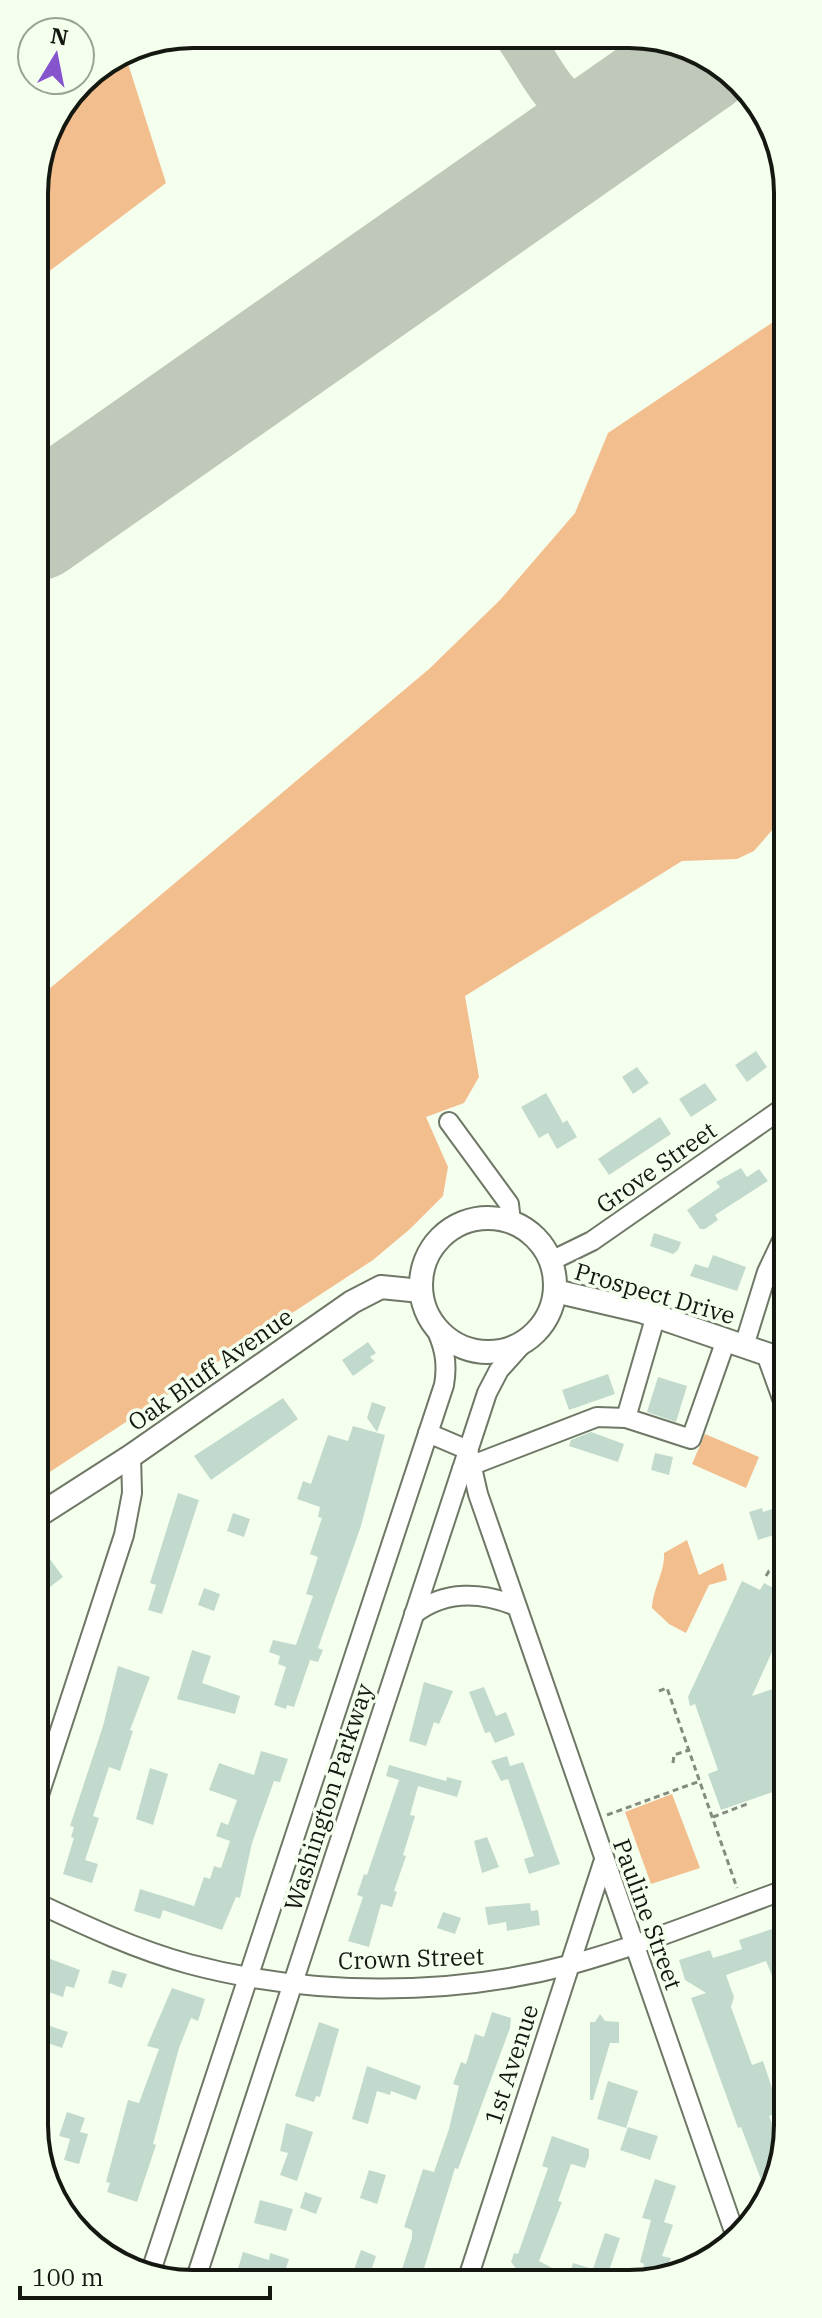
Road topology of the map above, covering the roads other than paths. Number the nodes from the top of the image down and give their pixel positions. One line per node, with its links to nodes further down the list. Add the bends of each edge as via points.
1 (774, 1114): 5 (street, Grove Street, via 592,1241)
2 (449, 1122): 3 (street, via 509,1204)
3 (511, 1222): 5 (main road, via 534,1238); 6 (main road, via 473,1220 440,1238 422,1272)
4 (774, 1257): 11 (street)
5 (551, 1261): 7 (main road)
6 (421, 1291): 9 (main road); 15 (main road, Oak Bluff Avenue, via 381,1287 352,1302)
7 (555, 1291): 8 (main road, Prospect Drive); 10 (main road, via 550,1309)
8 (656, 1315): 11 (main road, Prospect Drive); 13 (street)
9 (434, 1325): 10 (main road, via 453,1342 478,1351 504,1350); 14 (street, Washington Parkway, via 447,1368)
10 (527, 1339): 16 (street, Washington Parkway, via 499,1370 487,1393)
11 (735, 1343): 12 (main road, Prospect Drive); 13 (street, via 691,1439)
12 (774, 1356)
13 (626, 1418): 16 (street, via 597,1417)
14 (428, 1433): 16 (street); 26 (street, Washington Parkway)
15 (131, 1456): 17 (main road, Oak Bluff Avenue); 20 (street, via 132,1493 124,1535)
16 (467, 1462): 18 (street, Pauline Street); 19 (street, Washington Parkway)
17 (48, 1509)
18 (516, 1606): 19 (street, via 458,1595 427,1603); 21 (street, Pauline Street)
19 (414, 1614): 27 (street, Washington Parkway)
20 (48, 1767)
21 (603, 1863): 24 (street, Pauline Street); 25 (street, 1st Avenue)
22 (774, 1894): 24 (street, Crown Street)
23 (48, 1908): 26 (street, Crown Street, via 150,1951)
24 (635, 1944): 25 (street, Crown Street); 28 (street, Pauline Street)
25 (568, 1965): 27 (street, Crown Street, via 511,1977 424,1985 367,1988); 31 (street, 1st Avenue)
26 (249, 1976): 27 (street, Crown Street); 29 (street, Washington Parkway)
27 (292, 1982): 30 (street, Washington Parkway)
28 (729, 2230)
29 (153, 2264)
30 (199, 2270)
31 (471, 2270)

